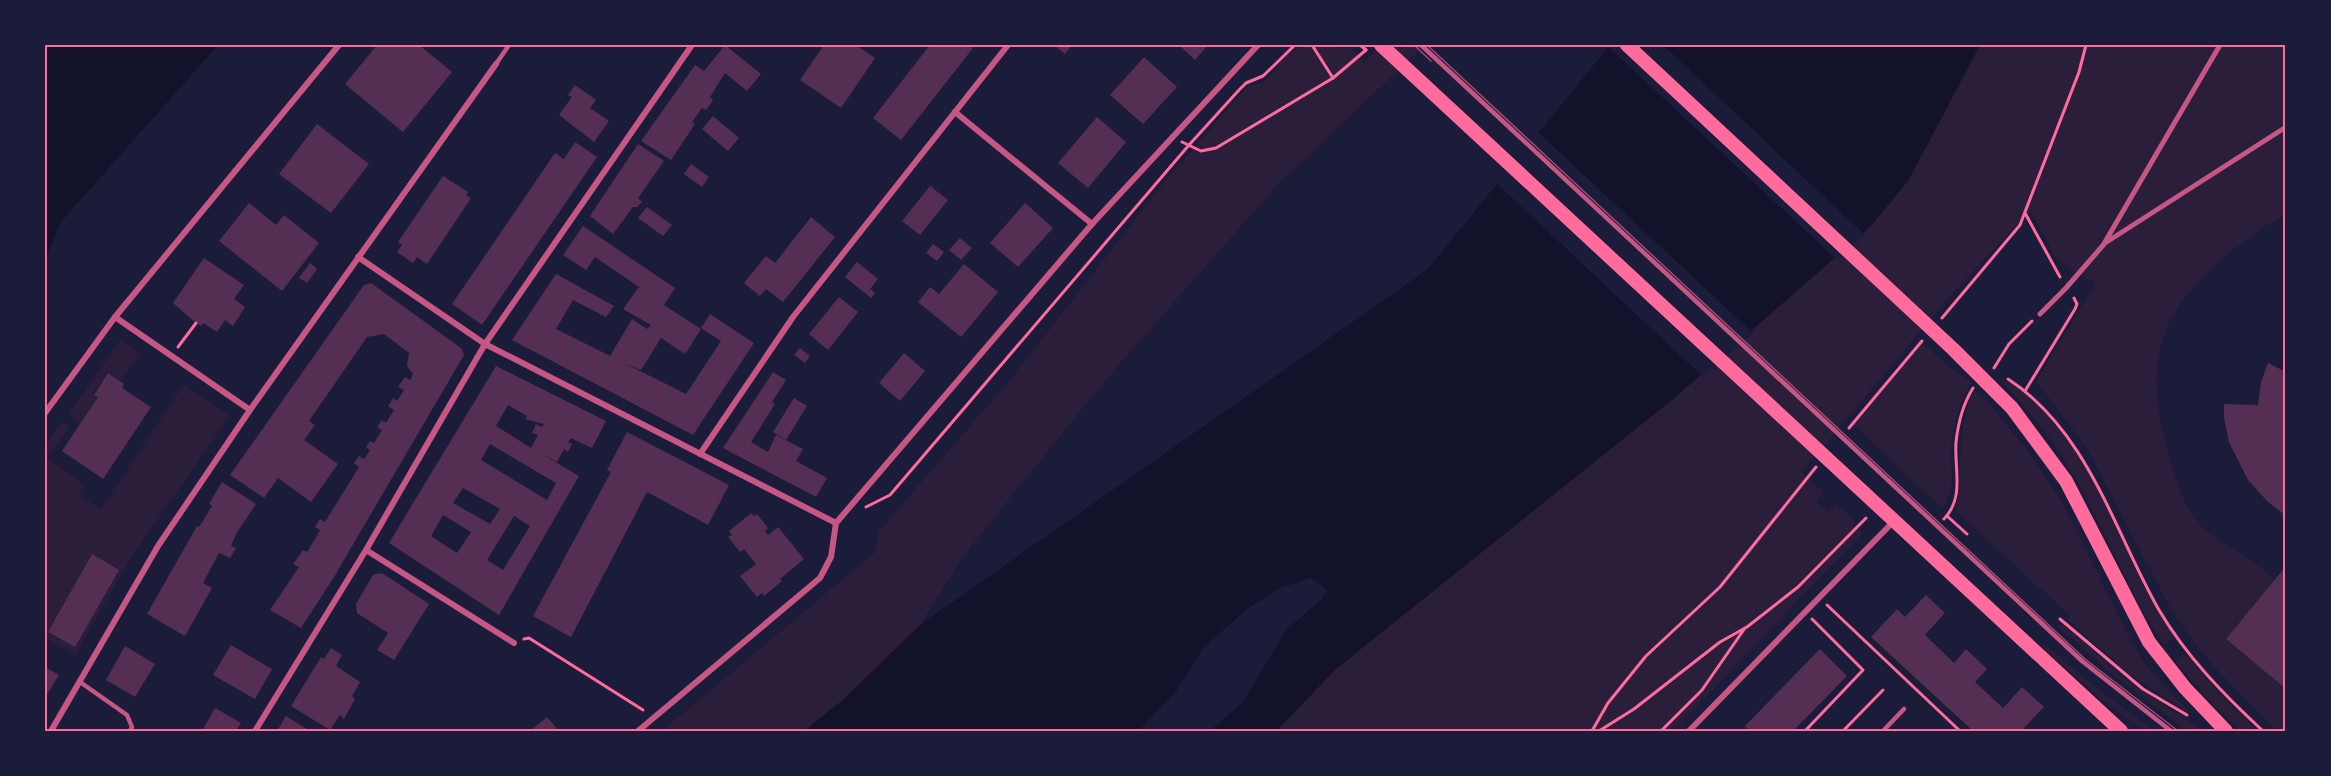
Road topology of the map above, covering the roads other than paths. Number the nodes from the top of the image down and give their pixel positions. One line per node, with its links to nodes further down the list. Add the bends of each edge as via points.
1 (339, 45): 17 (street)
2 (509, 45): 10 (lane)
3 (692, 45): 18 (street)
4 (1008, 45): 11 (street)
5 (1258, 45): 13 (street)
6 (1381, 45): 22 (main road)
7 (1421, 45): 35 (lane, via 2089,668)
8 (1627, 45): 36 (main road, via 1953,348 2012,408 2050,456 2079,505 2149,642)
9 (2220, 45): 14 (street)
10 (496, 64): 15 (street)
11 (955, 111): 13 (street); 21 (street, via 780,335)
12 (2286, 127): 14 (street)
13 (1092, 224): 23 (street)
14 (2104, 243): 16 (street)
15 (358, 257): 18 (street); 19 (street)
16 (2040, 314)
17 (115, 317): 19 (street); 20 (street)
18 (485, 345): 21 (street); 24 (street)
19 (250, 410): 26 (street, via 158,546)
20 (45, 413)
21 (700, 454): 23 (street)
22 (1893, 522): 32 (street); 34 (main road)
23 (836, 523): 31 (street, via 831,557 819,578)
24 (366, 550): 25 (street); 30 (street)
25 (514, 643)
26 (80, 681): 28 (street); 29 (lane, via 128,715)
27 (1904, 709): 33 (lane)
28 (51, 731)
29 (130, 731)
30 (255, 731)
31 (638, 731)
32 (1689, 731)
33 (1883, 731)
34 (2121, 731)
35 (2171, 731)
36 (2226, 731)

